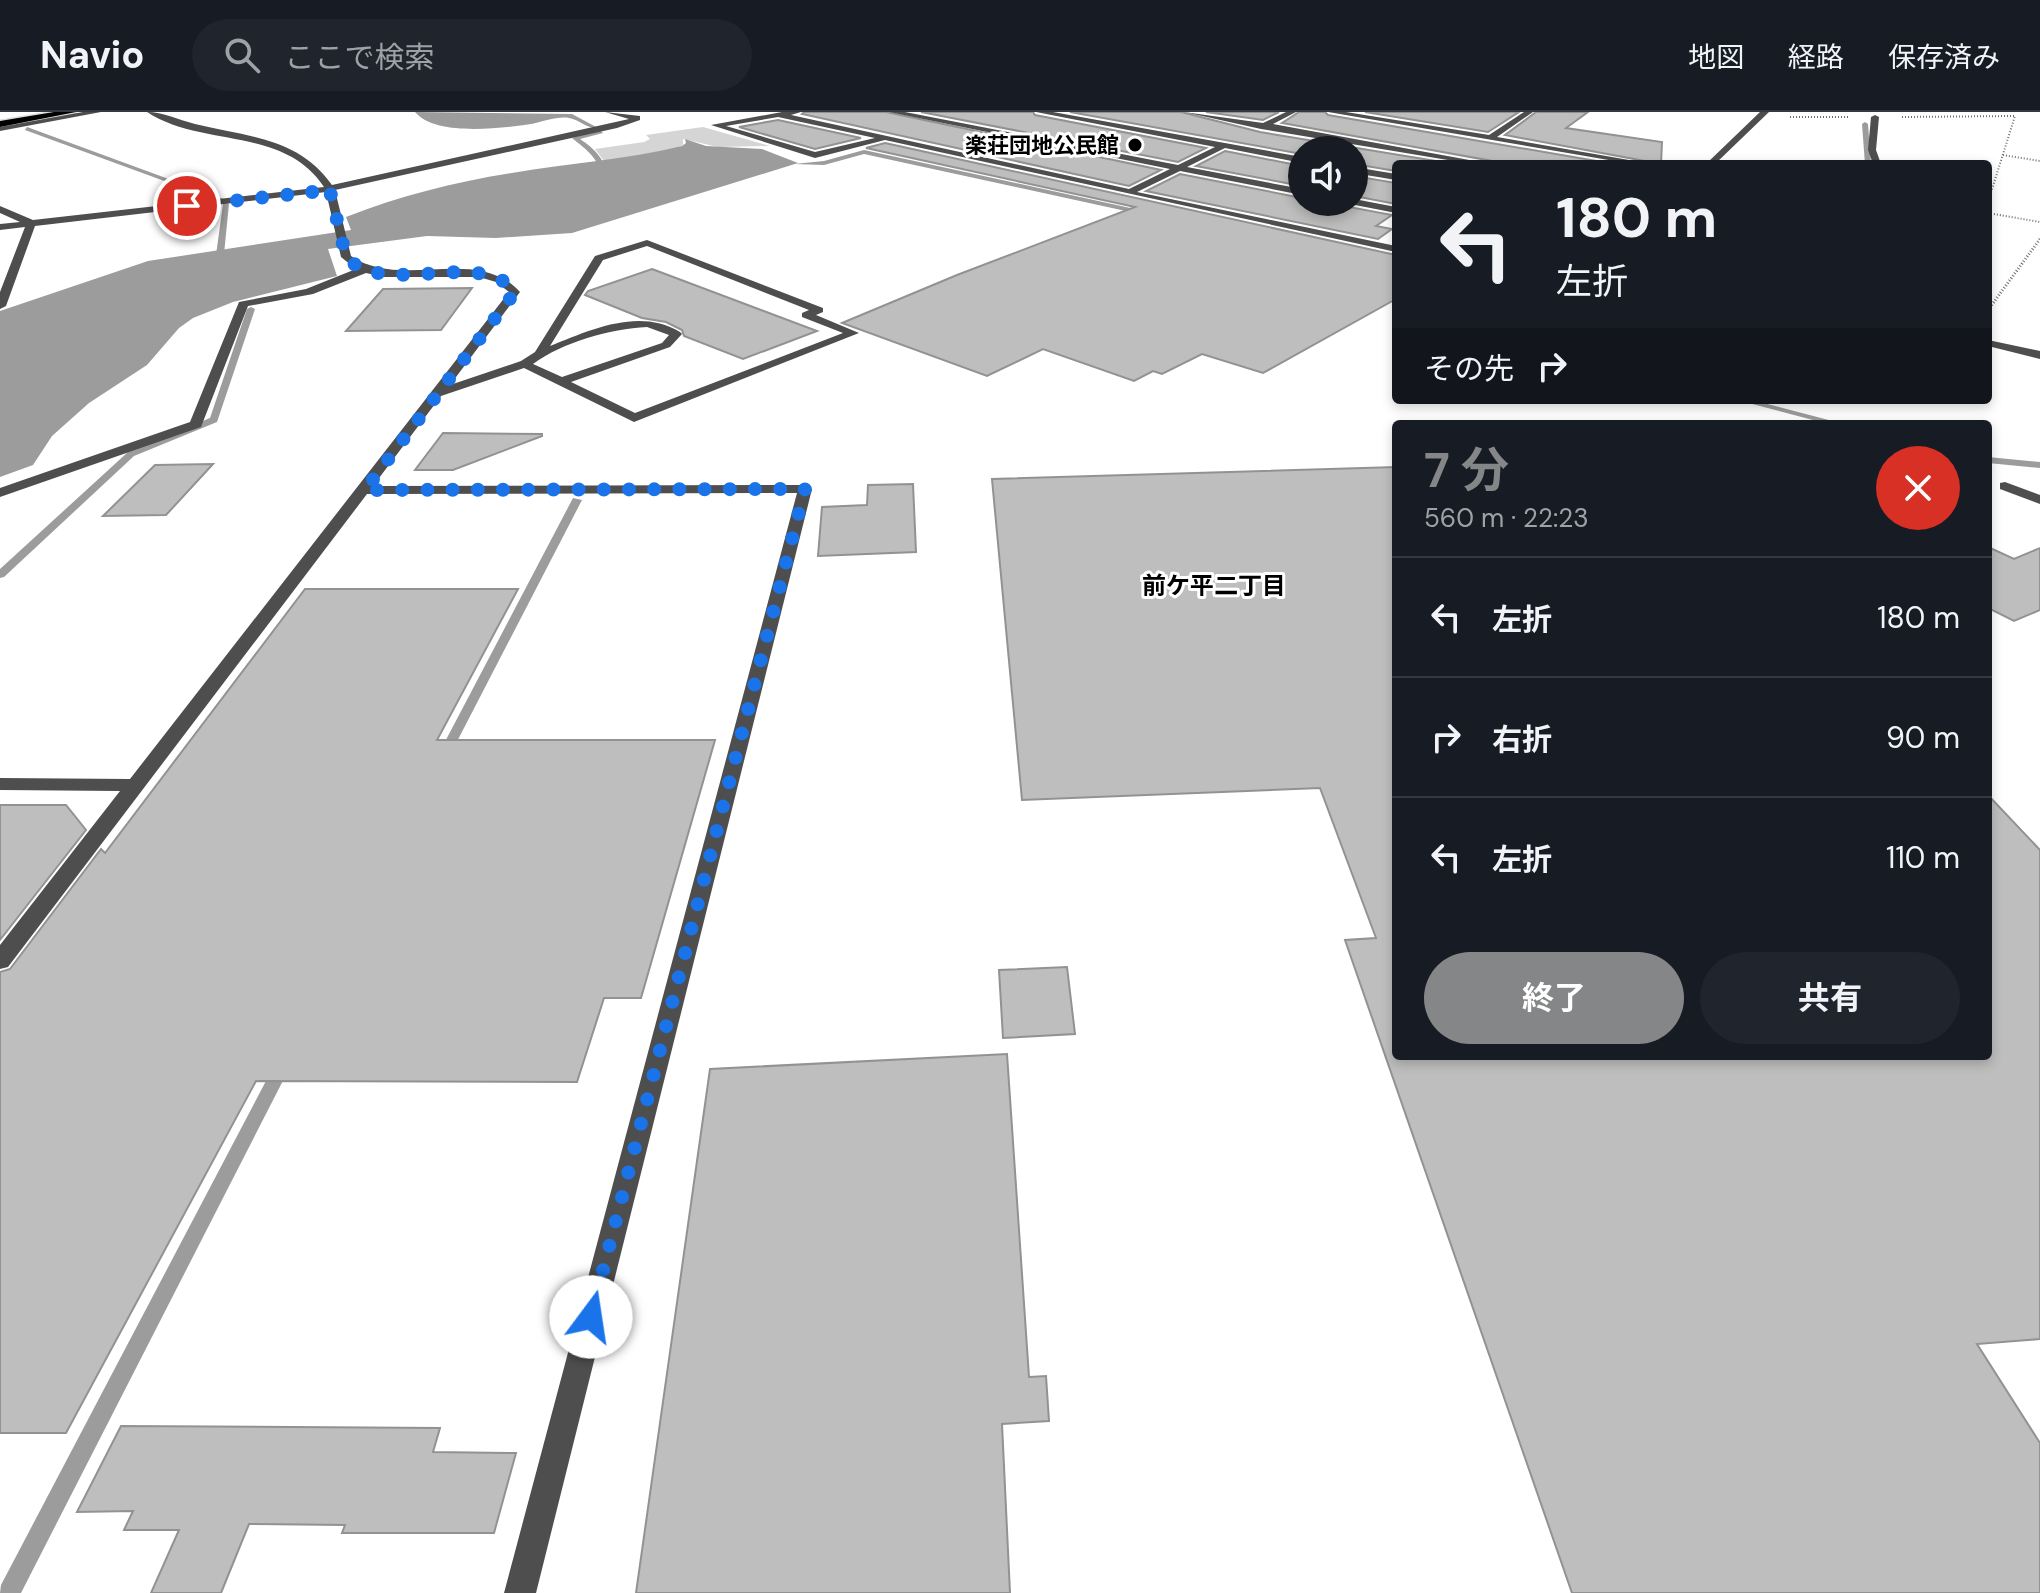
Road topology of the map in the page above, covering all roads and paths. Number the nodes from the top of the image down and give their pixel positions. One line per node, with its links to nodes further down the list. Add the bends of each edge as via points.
1 (33, 112): 17 (highway)
2 (71, 112): 21 (highway)
3 (97, 112): 21 (street)
4 (151, 112): 37 (street, via 288,152 308,161)
5 (609, 112): 37 (street, via 637,118)
6 (797, 112): 15 (street)
7 (893, 112): 34 (street)
8 (1040, 112): 26 (street)
9 (1188, 112): 20 (street)
10 (1292, 112): 20 (street)
11 (1332, 112): 19 (street)
12 (1412, 112): 19 (street)
13 (1529, 112): 24 (street)
14 (1764, 113): 31 (street)
15 (778, 115): 23 (street); 23 (street, via 715,125 815,155)
16 (2015, 116): 27 (path)
17 (0, 117)
18 (1875, 117): 32 (street)
19 (1394, 122): 24 (street)
20 (1265, 125): 22 (street); 29 (street)
21 (0, 126)
22 (1251, 132)
23 (886, 138): 40 (street)
24 (1490, 138): 30 (street)
25 (1238, 139): 26 (street)
26 (1224, 146): 28 (street); 34 (street)
27 (2003, 155): 33 (path); 39 (path)
28 (1288, 157)
29 (1464, 160)
30 (1624, 160)
31 (1714, 160)
32 (1876, 160)
33 (2040, 161)
34 (1179, 168): 38 (street); 40 (street)
35 (1368, 172): 36 (street)
36 (1392, 176)
37 (329, 187): 46 (street); 50 (street, via 345,250 352,263)
38 (1288, 189)
39 (1992, 189)
40 (1128, 193): 49 (street)
41 (1368, 205): 43 (street)
42 (0, 209): 46 (street)
43 (1392, 209)
44 (1992, 214): 45 (path)
45 (2040, 222)
46 (31, 223): 47 (street); 52 (street)
47 (0, 227)
48 (2040, 239): 51 (path)
49 (1392, 248)
50 (365, 269): 58 (street, via 460,273 507,281 515,292); 61 (street, via 285,299 243,304 196,424)
51 (1992, 305)
52 (0, 306)
53 (1992, 344): 55 (street)
54 (539, 354): 56 (street); 57 (street, via 637,323 658,324 676,334 666,345); 57 (street, via 599,258 647,243 819,310 806,315 853,333 634,418)
55 (2040, 355)
56 (525, 364): 57 (street); 58 (street)
57 (560, 382)
58 (439, 393): 60 (street)
59 (2005, 486): 62 (street)
60 (365, 490): 64 (street); 66 (street, via 805,489)
61 (0, 493)
62 (2040, 500)
63 (0, 784): 64 (street)
64 (138, 785): 65 (street)
65 (0, 961)
66 (520, 1593)

